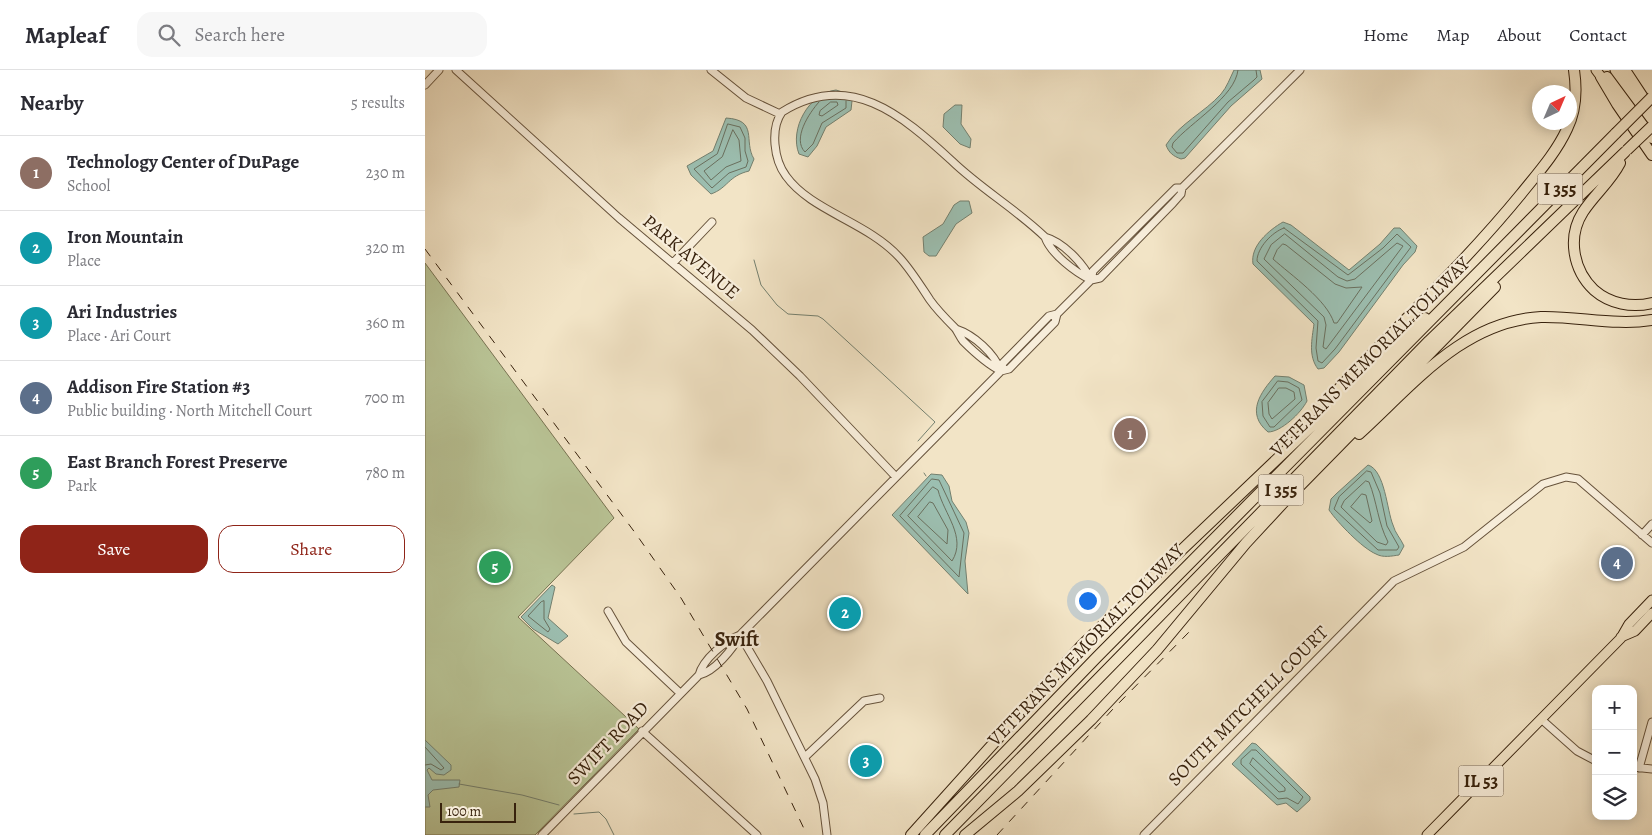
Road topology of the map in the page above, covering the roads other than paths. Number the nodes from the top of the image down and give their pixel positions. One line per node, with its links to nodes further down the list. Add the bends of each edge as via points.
1 (439, 70): 9 (street)
2 (456, 70): 25 (street, PARK AVENUE)
3 (711, 70): 15 (street, via 740,94)
4 (1301, 70): 26 (street, SWIFT ROAD, via 1182,188 1181,194 1140,237 1099,278)
5 (1574, 70): 30 (highway, via 1576,95 1571,119 1547,161 1472,252)
6 (1615, 70): 16 (main road)
7 (1625, 70): 14 (highway)
8 (1600, 72): 19 (highway); 21 (highway, via 1617,104)
9 (425, 85)
10 (1652, 88): 17 (highway, via 1631,111)
11 (797, 94): 15 (street)
12 (1652, 98): 17 (highway, VETERANS MEMORIAL TOLLWAY / I 355, bridge)
13 (904, 111): 26 (street, via 952,162 1045,237 1054,240 1086,269)
14 (1652, 111)
15 (780, 114): 29 (street, via 775,134 776,154 789,180 815,201 866,230 892,250 961,339)
16 (1652, 120)
17 (1626, 123): 24 (highway, VETERANS MEMORIAL TOLLWAY / I 355, bridge)
18 (1652, 126): 20 (highway, I 355, bridge)
19 (1652, 140)
20 (1626, 151): 22 (highway, VETERANS MEMORIAL TOLLWAY / I 355); 27 (highway, via 1616,170 1580,218 1574,236 1575,255 1584,278 1603,296 1623,304)
21 (1652, 155)
22 (1592, 185): 32 (highway); 56 (highway, VETERANS MEMORIAL TOLLWAY / I 355, via 1422,348)
23 (712, 222): 25 (street)
24 (1505, 245): 30 (highway); 55 (highway, VETERANS MEMORIAL TOLLWAY / I 355, via 1097,656)
25 (673, 263): 31 (street, PARK AVENUE, via 796,372)
26 (1091, 280): 29 (street, SWIFT ROAD, via 1057,314 1049,316 1036,329 1003,363)
27 (1652, 303)
28 (1652, 320): 32 (highway, via 1540,318 1505,323 1478,334 1434,365)
29 (1001, 371): 31 (street, SWIFT ROAD)
30 (1274, 460): 54 (highway, via 1083,644)
31 (896, 477): 39 (street, SWIFT ROAD)
32 (1284, 502): 57 (highway, via 1121,690 1025,785)
33 (1652, 524): 34 (street)
34 (1642, 534): 35 (street, SOUTH MITCHELL COURT); 58 (street, SOUTH MITCHELL COURT, via 1584,482 1573,477 1553,479 1539,486 1464,547 1400,577)
35 (1651, 541)
36 (1652, 600): 40 (main road, IL 53, via 1629,624)
37 (608, 611): 41 (street, via 626,642)
38 (1652, 614): 40 (main road, IL 53, via 1635,631)
39 (740, 635): 41 (street, SWIFT ROAD, via 729,639); 46 (street)
40 (1621, 638): 43 (main road, IL 53)
41 (680, 693): 45 (street, SWIFT ROAD)
42 (880, 698): 46 (street, via 864,701)
43 (1541, 719): 47 (street, via 1577,751); 59 (main road, IL 53)
44 (1652, 722): 48 (street)
45 (642, 731): 51 (street, SWIFT ROAD); 52 (street)
46 (805, 757): 53 (street, via 820,793)
47 (1592, 759)
48 (1637, 765)
49 (1637, 768): 50 (street)
50 (1652, 769)
51 (542, 835)
52 (757, 835)
53 (827, 835)
54 (911, 835)
55 (925, 835)
56 (945, 835)
57 (965, 835)
58 (1144, 835)
59 (1427, 835)

